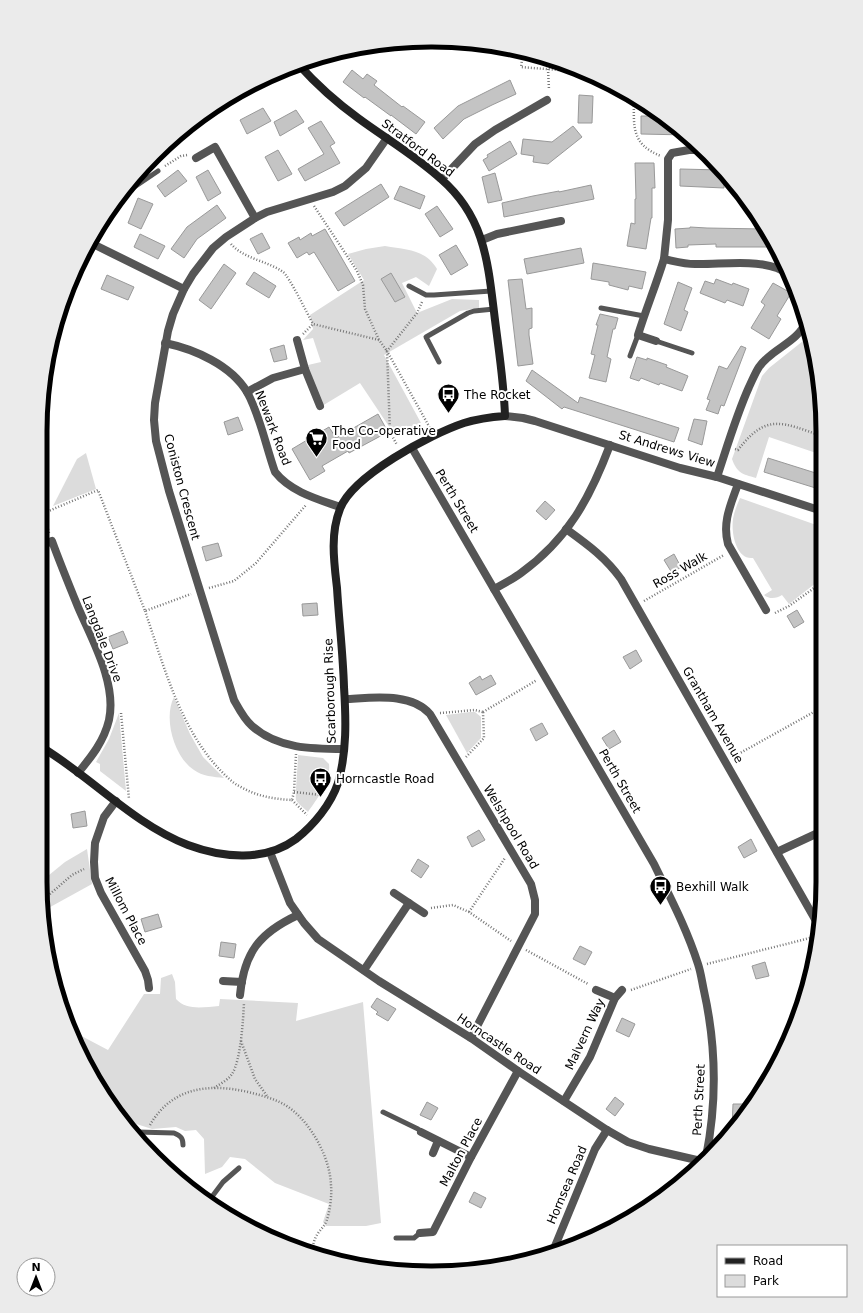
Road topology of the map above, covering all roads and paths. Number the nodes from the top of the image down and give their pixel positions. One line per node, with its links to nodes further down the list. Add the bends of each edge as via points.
1 (522, 58): 3 (path, via 521,67)
2 (303, 69): 7 (street, Stratford Road, via 331,97)
3 (548, 69): 4 (path); 5 (path)
4 (564, 70)
5 (547, 100): 12 (street, via 475,144)
6 (634, 105): 10 (path, via 636,138 652,153)
7 (387, 138): 12 (street, Stratford Road); 14 (street, Coniston Crescent, via 355,179 333,192)
8 (693, 150): 10 (street, via 672,153)
9 (196, 158): 11 (path, via 192,155 181,156); 15 (street, via 215,147)
10 (668, 159): 20 (street, via 668,220)
11 (158, 171): 13 (lane)
12 (442, 179): 18 (street, Stratford Road, via 464,204)
13 (135, 187)
14 (309, 199): 15 (street, Coniston Crescent); 33 (path, via 357,271 363,285 365,309)
15 (255, 218): 17 (street, Coniston Crescent)
16 (561, 221): 18 (street, via 497,234)
17 (226, 237): 23 (street, Coniston Crescent, via 204,259); 29 (path, via 234,247 245,254 284,272)
18 (482, 240): 24 (street, Stratford Road)
19 (96, 245): 23 (street)
20 (664, 259): 21 (street, via 693,264 765,265); 28 (street)
21 (780, 269)
22 (409, 286): 25 (lane)
23 (184, 289): 35 (street, Coniston Crescent, via 173,314)
24 (491, 291): 25 (lane); 27 (street, Stratford Road)
25 (426, 294): 36 (path, via 417,313)
26 (601, 308): 28 (lane)
27 (494, 309): 39 (lane, via 468,313 426,337); 43 (street, Stratford Road)
28 (644, 316): 31 (street)
29 (313, 324): 32 (path); 33 (path)
30 (802, 329): 48 (street, via 758,368 743,400)
31 (638, 335): 34 (street); 38 (lane)
32 (297, 340): 40 (street)
33 (379, 340): 36 (path)
34 (656, 341): 37 (lane)
35 (165, 343): 41 (street, Newark Road, via 179,346 217,364 232,375); 63 (street, Coniston Crescent, via 154,412 156,441)
36 (387, 351): 45 (path); 49 (path, via 390,432)
37 (692, 353)
38 (630, 356)
39 (439, 362)
40 (305, 369): 41 (street, via 273,378); 42 (street)
41 (247, 392): 52 (street, Newark Road, via 275,472 291,487)
42 (320, 406)
43 (505, 416): 45 (street, Scarborough Rise, via 470,421); 46 (street, St Andrews View, via 535,421)
44 (816, 434): 48 (path, via 791,425 770,424 751,435 738,450)
45 (434, 436): 47 (street, Scarborough Rise)
46 (610, 445): 50 (street, St Andrews View); 57 (street, via 597,479)
47 (412, 448): 49 (street, Scarborough Rise); 62 (street, Perth Street)
48 (727, 448): 50 (street)
49 (401, 455): 53 (street, Scarborough Rise, via 375,470 352,489)
50 (717, 477): 51 (street, St Andrews View)
51 (738, 484): 54 (street, St Andrews View); 60 (street, via 725,527)
52 (312, 497): 53 (street, Newark Road); 63 (path, via 256,563 234,581)
53 (340, 507): 68 (street, Scarborough Rise, via 334,530 334,555)
54 (816, 508)
55 (47, 512): 66 (path, via 98,490)
56 (47, 524): 58 (path)
57 (566, 530): 62 (street, via 533,564); 64 (street, Grantham Avenue, via 602,556)
58 (52, 541): 59 (street); 78 (street, Langdale Drive, via 107,679 110,695 109,719 104,736 99,747)
59 (47, 543)
60 (732, 551): 64 (path, Ross Walk); 65 (street)
61 (816, 586): 65 (path, via 789,606 769,616)
62 (494, 589): 67 (street, Perth Street)
63 (199, 590): 66 (path); 73 (street, Coniston Crescent, via 234,700 245,718 269,737)
64 (636, 605): 76 (street, Grantham Avenue)
65 (766, 610)
66 (145, 611): 81 (path, via 179,706 206,754 232,782 239,786 259,795)
67 (544, 676): 71 (path); 99 (street, Perth Street, via 654,864 677,910)
68 (345, 699): 72 (street, Welshpool Road, via 408,700 420,705); 74 (street, Scarborough Rise)
69 (121, 710): 83 (path)
70 (816, 711): 76 (path)
71 (483, 712): 72 (path, via 475,710); 77 (path, via 484,738)
72 (430, 714): 77 (street, Welshpool Road)
73 (296, 747): 74 (street, Coniston Crescent); 79 (path)
74 (344, 749): 80 (street, Scarborough Rise, via 340,773)
75 (47, 751): 78 (street, Scarborough Rise)
76 (725, 761): 87 (street, Grantham Avenue)
77 (459, 764): 88 (street, Welshpool Road)
78 (78, 773): 82 (street, Scarborough Rise)
79 (294, 792): 80 (path); 81 (path)
80 (332, 796): 84 (street, Scarborough Rise)
81 (292, 800): 84 (path)
82 (116, 801): 83 (street, Scarborough Rise); 89 (street, Millom Place, via 100,827 94,849)
83 (130, 812): 86 (street, Scarborough Rise, via 170,837 204,850 246,856)
84 (315, 822): 86 (street, Scarborough Rise, via 290,843)
85 (816, 834): 87 (street)
86 (270, 852): 95 (street, Horncastle Road, via 290,903)
87 (778, 852): 96 (street, Grantham Avenue)
88 (512, 853): 93 (path, via 506,857); 98 (street, Welshpool Road, via 531,884 535,900 535,914)
89 (94, 866): 91 (path, via 72,875); 103 (street, Millom Place, via 95,878 101,893 145,971)
90 (394, 893): 92 (street)
91 (48, 896)
92 (409, 903): 94 (street); 100 (street)
93 (469, 912): 94 (path, via 453,905 431,908); 98 (path)
94 (424, 913)
95 (298, 915): 100 (street, Horncastle Road, via 318,939); 102 (street, via 273,928 256,944 247,960)
96 (814, 917)
97 (812, 938): 99 (path)
98 (519, 947): 104 (path); 108 (street, Welshpool Road)
99 (699, 966): 105 (path, via 632,990); 121 (street, Perth Street, via 709,1011 714,1070)
100 (364, 970): 108 (street, Horncastle Road)
101 (223, 981): 102 (street)
102 (242, 982): 106 (street)
103 (149, 988)
104 (596, 990): 107 (street, Malvern Way)
105 (622, 990): 107 (street, Malvern Way)
106 (240, 995): 109 (path, via 244,996)
107 (615, 998): 113 (street, Malvern Way, via 590,1057)
108 (471, 1038): 110 (street, Horncastle Road)
109 (241, 1039): 111 (path, via 232,1074); 112 (path, via 255,1079)
110 (518, 1071): 113 (street, Horncastle Road); 123 (street, Malton Place)
111 (214, 1088): 112 (path, via 232,1089); 117 (path, via 192,1091 176,1097 160,1110)
112 (267, 1097): 130 (path, via 286,1106 304,1121 318,1144 329,1170 332,1184 331,1200 326,1222)
113 (564, 1101): 115 (street, Horncastle Road)
114 (383, 1112): 118 (lane)
115 (606, 1130): 124 (street, Horncastle Road, via 628,1142 649,1149); 129 (street, Hornsea Road, via 595,1149)
116 (139, 1132): 117 (lane)
117 (146, 1132): 120 (lane, via 174,1133 183,1139)
118 (421, 1132): 119 (street)
119 (438, 1141): 122 (street); 123 (street)
120 (183, 1145)
121 (707, 1149)
122 (433, 1153)
123 (471, 1157): 127 (street, Malton Place, via 433,1232)
124 (696, 1160)
125 (239, 1168): 126 (lane, via 223,1182)
126 (212, 1197)
127 (420, 1233): 128 (lane, via 414,1238)
128 (396, 1238)
129 (555, 1246)
130 (312, 1247)

